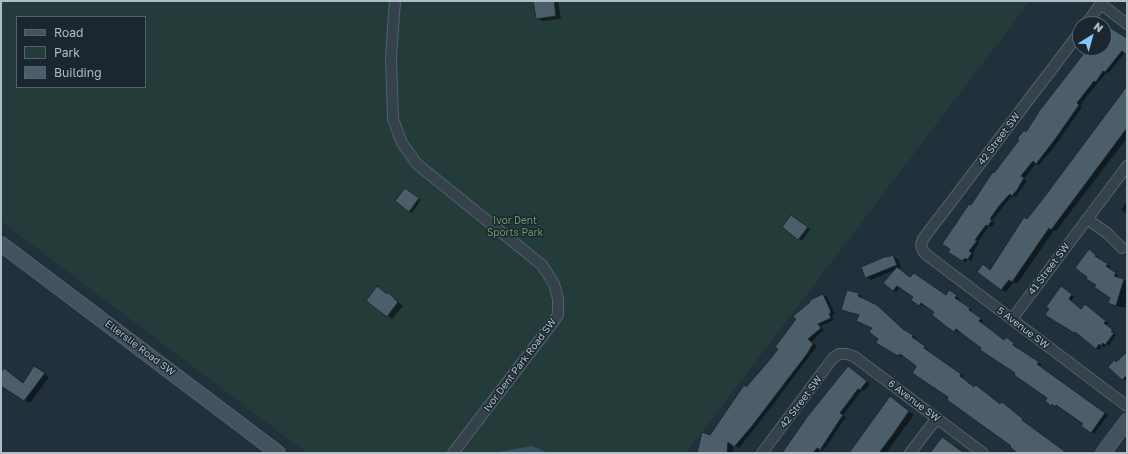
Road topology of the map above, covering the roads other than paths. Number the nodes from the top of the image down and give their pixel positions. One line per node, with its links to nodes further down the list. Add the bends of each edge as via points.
1 (395, 1): 17 (street, Ivor Dent Park Road SW, via 391,58 393,119 402,143 417,164 542,265 554,284 558,299 558,315)
2 (1102, 2): 3 (street); 4 (street)
3 (1092, 16)
4 (1127, 24)
5 (1072, 43): 9 (street, 42 Street SW, via 923,239)
6 (1127, 166): 7 (street, 41 Street SW)
7 (1088, 219): 10 (street); 11 (street, 41 Street SW)
8 (1, 244): 16 (main road, Ellerslie Road SW)
9 (922, 248): 11 (street, 5 Avenue SW, via 928,256)
10 (1122, 248)
11 (1012, 319): 13 (street, 5 Avenue SW)
12 (842, 354): 14 (street, 6 Avenue SW, via 855,357); 18 (street, 42 Street SW, via 833,358)
13 (1127, 406)
14 (937, 418): 19 (street); 20 (street, 6 Avenue SW)
15 (1127, 421): 21 (main road)
16 (278, 453)
17 (453, 453)
18 (762, 453)
19 (910, 453)
20 (983, 453)
21 (1103, 453)

